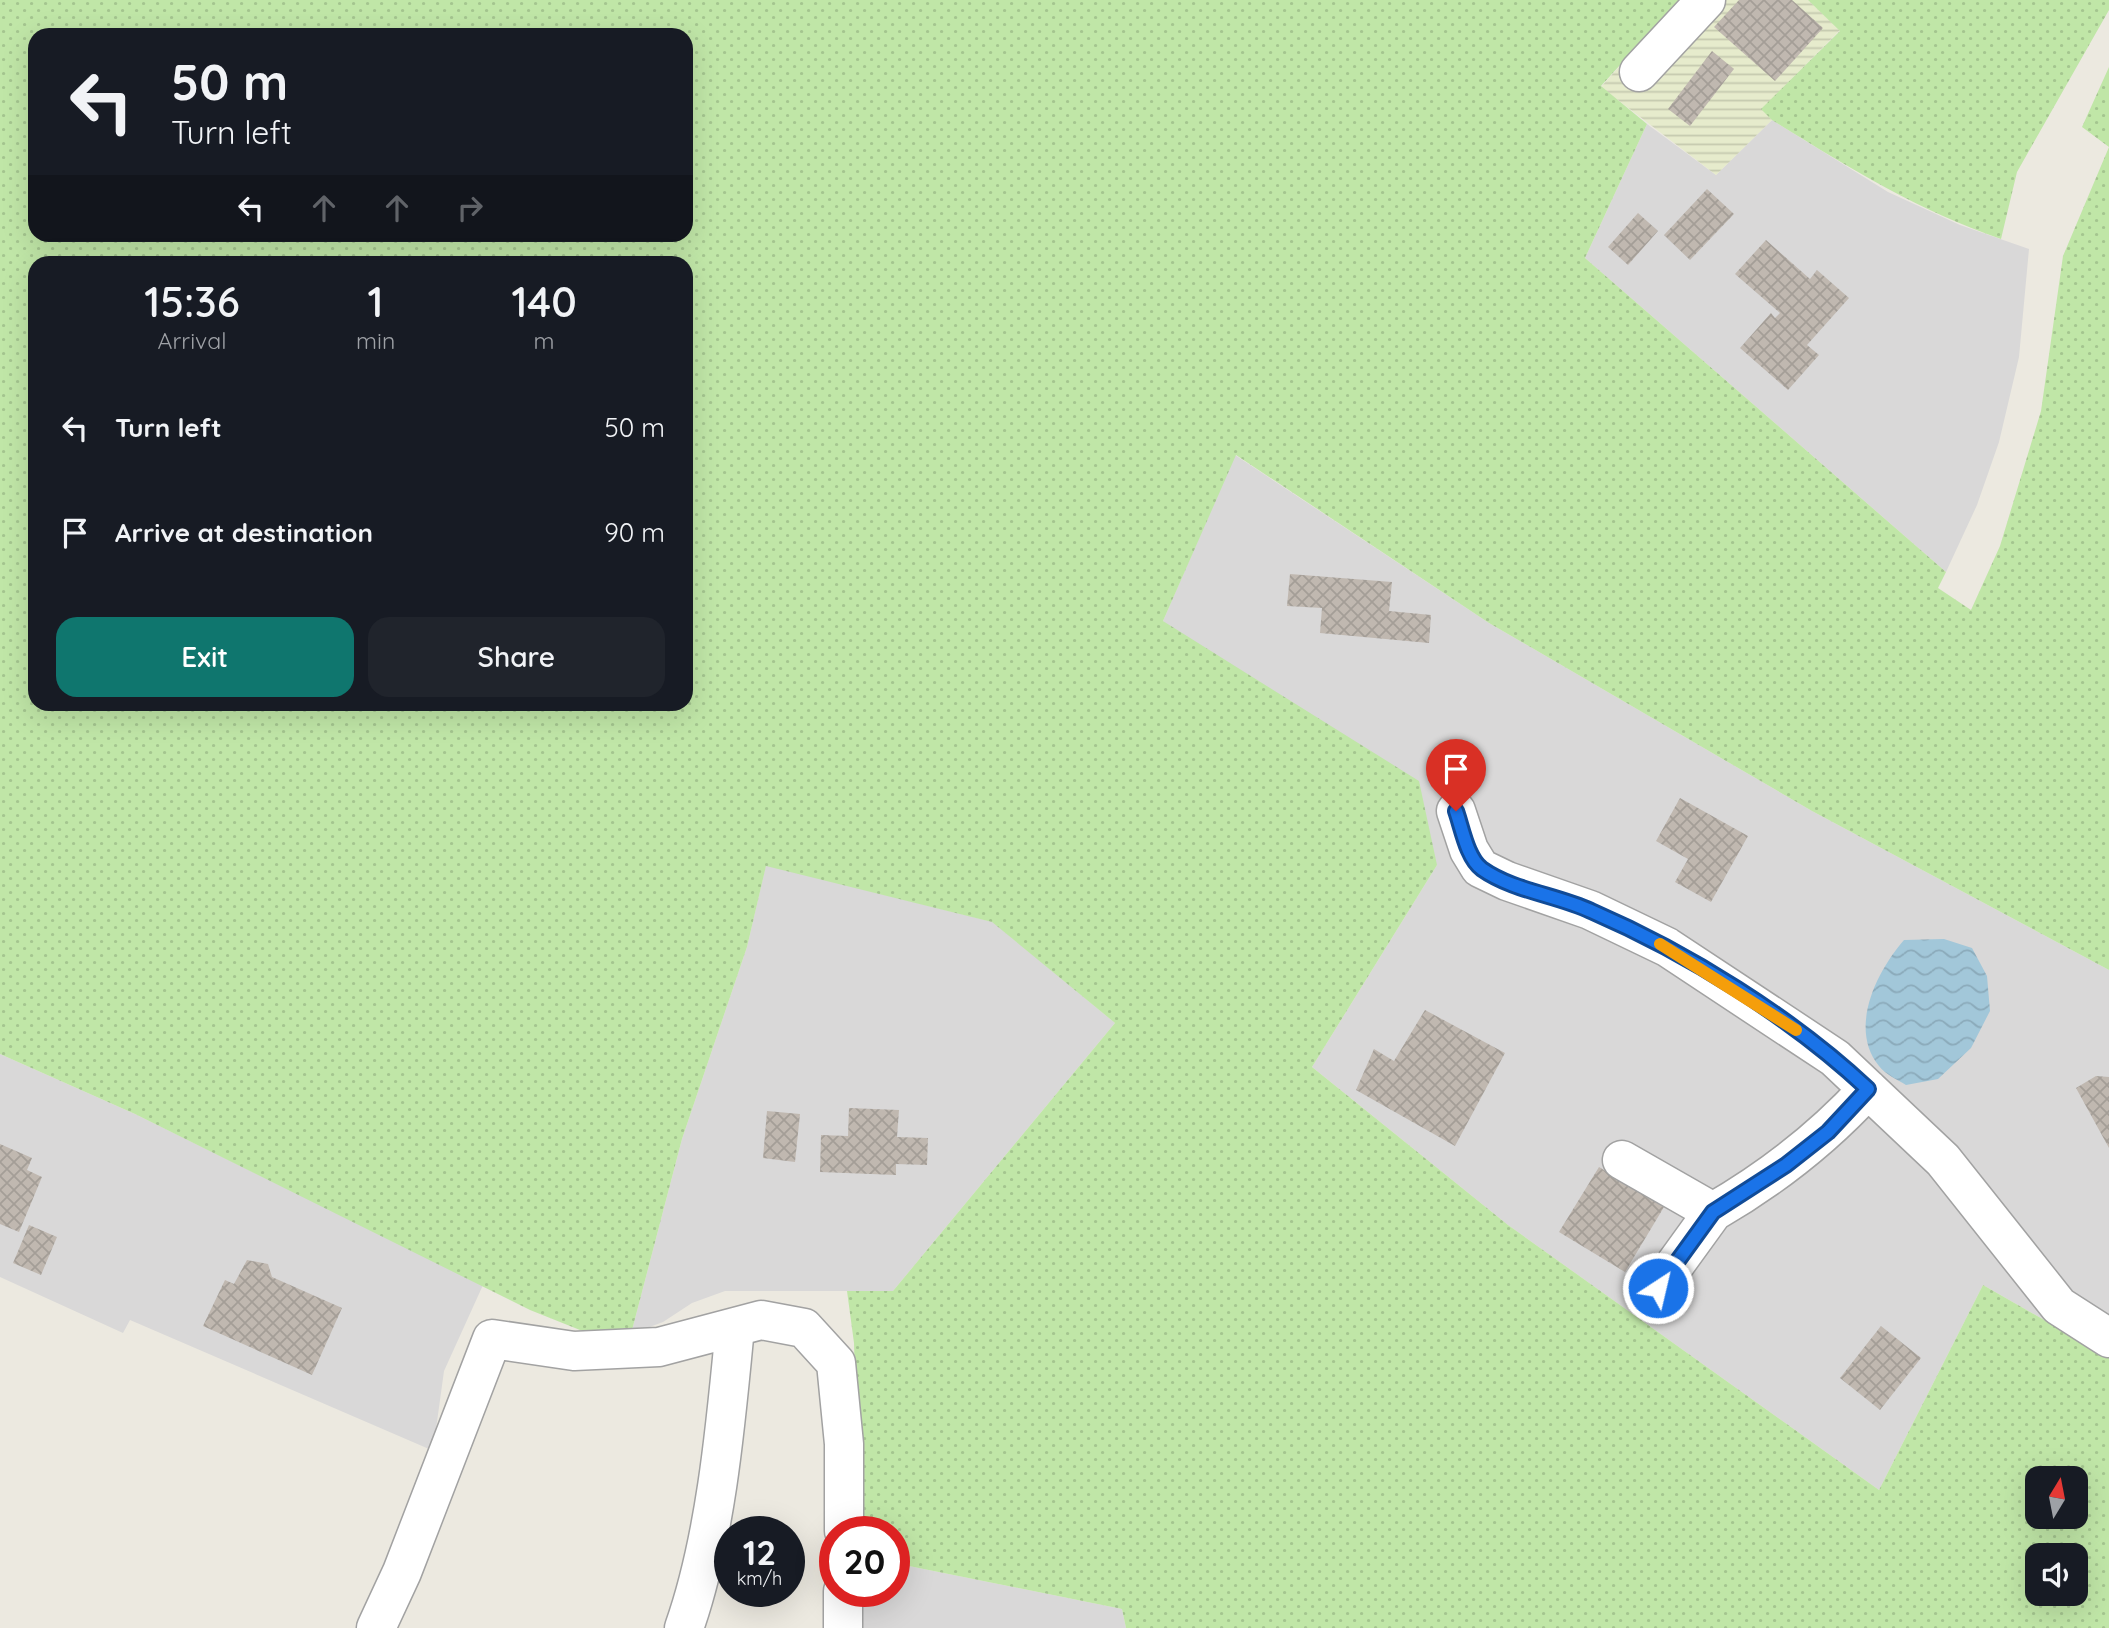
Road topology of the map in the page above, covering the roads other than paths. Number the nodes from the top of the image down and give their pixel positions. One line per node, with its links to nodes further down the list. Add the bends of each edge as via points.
1 (1706, 0): 2 (street)
2 (1639, 72)
3 (1456, 811): 4 (street, via 1480,868 1590,910 1667,947 1780,1019 1835,1058)
4 (1868, 1089): 6 (street, via 1828,1132); 9 (street, via 1943,1160 2059,1307)
5 (1622, 1160): 6 (street)
6 (1713, 1212): 7 (street)
7 (1658, 1288)
8 (735, 1327): 10 (street, via 761,1320 804,1328 836,1363 844,1444); 12 (street, via 647,1348 574,1351 492,1339); 13 (street, via 723,1446 694,1601)
9 (2109, 1338)
10 (844, 1516)
11 (844, 1607): 14 (street)
12 (376, 1628)
13 (684, 1628)
14 (843, 1628)

